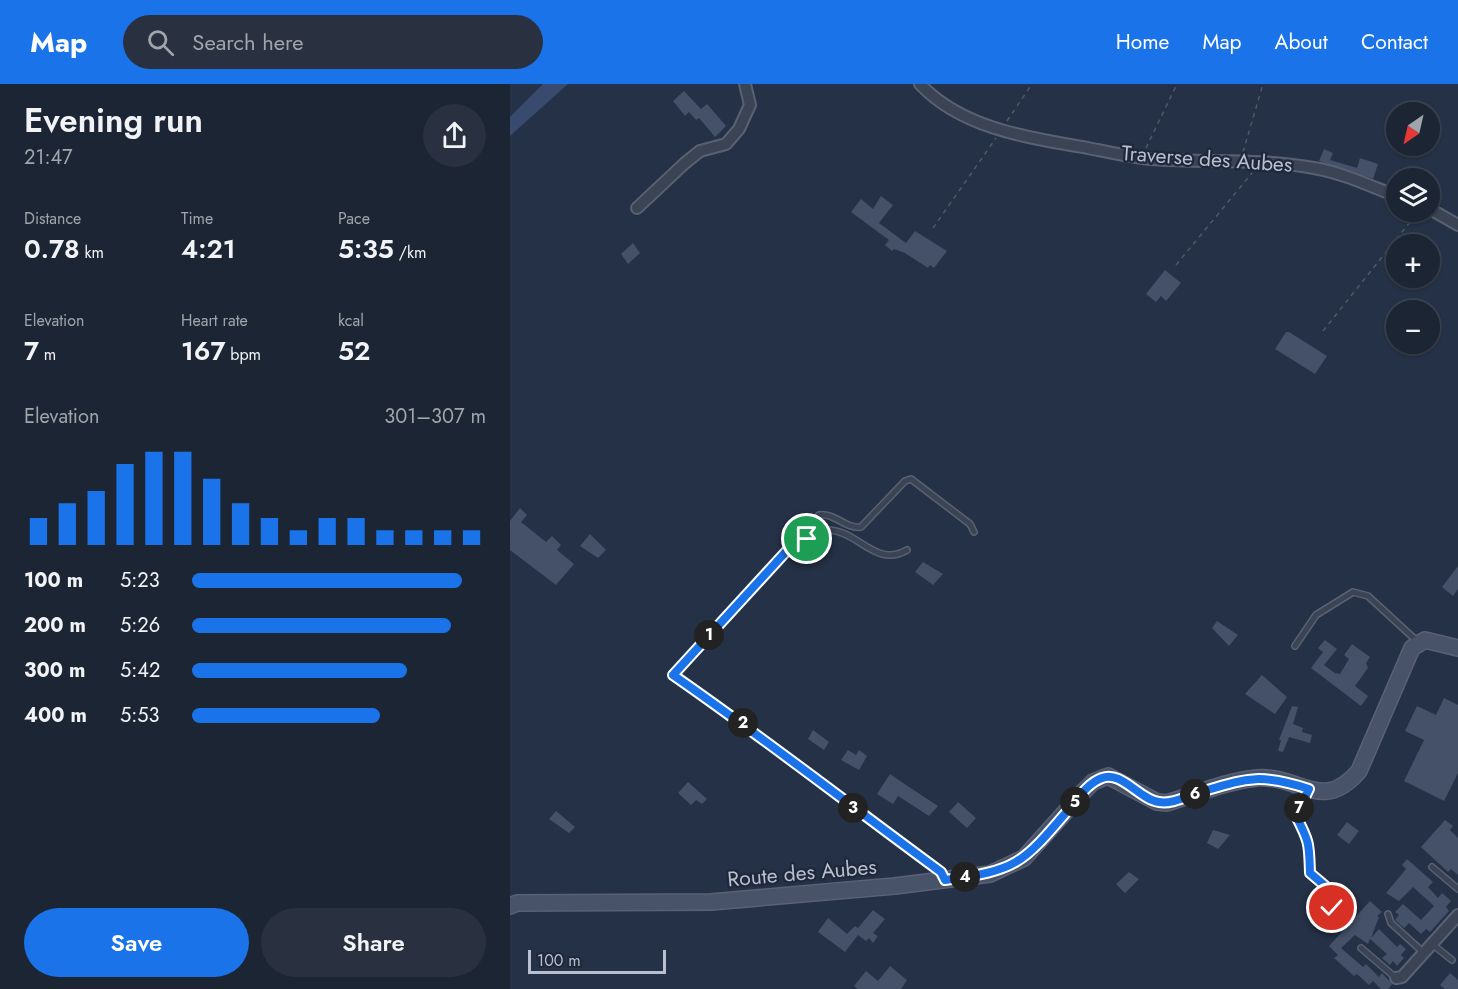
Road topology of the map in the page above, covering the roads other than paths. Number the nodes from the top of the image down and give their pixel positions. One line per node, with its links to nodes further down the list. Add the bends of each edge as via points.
1 (745, 84): 4 (street, via 750,105 739,129 726,144 700,151)
2 (920, 84): 3 (street, Traverse des Aubes, via 931,96 959,112 1016,136 1142,157 1314,168)
3 (1386, 192)
4 (638, 208)
5 (1440, 215): 6 (street)
6 (1458, 225)
7 (974, 532): 8 (lane, via 970,524 912,479 905,481 861,527 853,528 827,514 819,515)
8 (793, 544): 9 (lane, via 823,530 836,531 886,556 896,557); 15 (lane, via 673,675 796,762 941,872)
9 (907, 550)
10 (1418, 642): 11 (lane, via 1368,596 1353,592 1317,615); 12 (street, via 1441,642); 13 (street, Route des Aubes, via 1406,657 1359,771 1336,790)
11 (1295, 646)
12 (1458, 648)
13 (1309, 789): 15 (street, Route des Aubes, via 1280,780 1254,778 1157,802 1108,776 1085,790 1037,847 1018,862 990,874); 20 (lane, via 1296,816 1311,852 1310,873 1330,890 1332,908)
14 (1432, 867): 16 (lane)
15 (945, 880): 17 (street, Route des Aubes, via 711,902)
16 (1458, 889)
17 (510, 906)
18 (1388, 915): 23 (lane, via 1391,923)
19 (1458, 915): 21 (street)
20 (1344, 919)
21 (1432, 944): 23 (street); 24 (lane)
22 (1361, 948): 25 (lane)
23 (1424, 953): 25 (street, via 1402,978)
24 (1452, 960)
25 (1396, 978)

